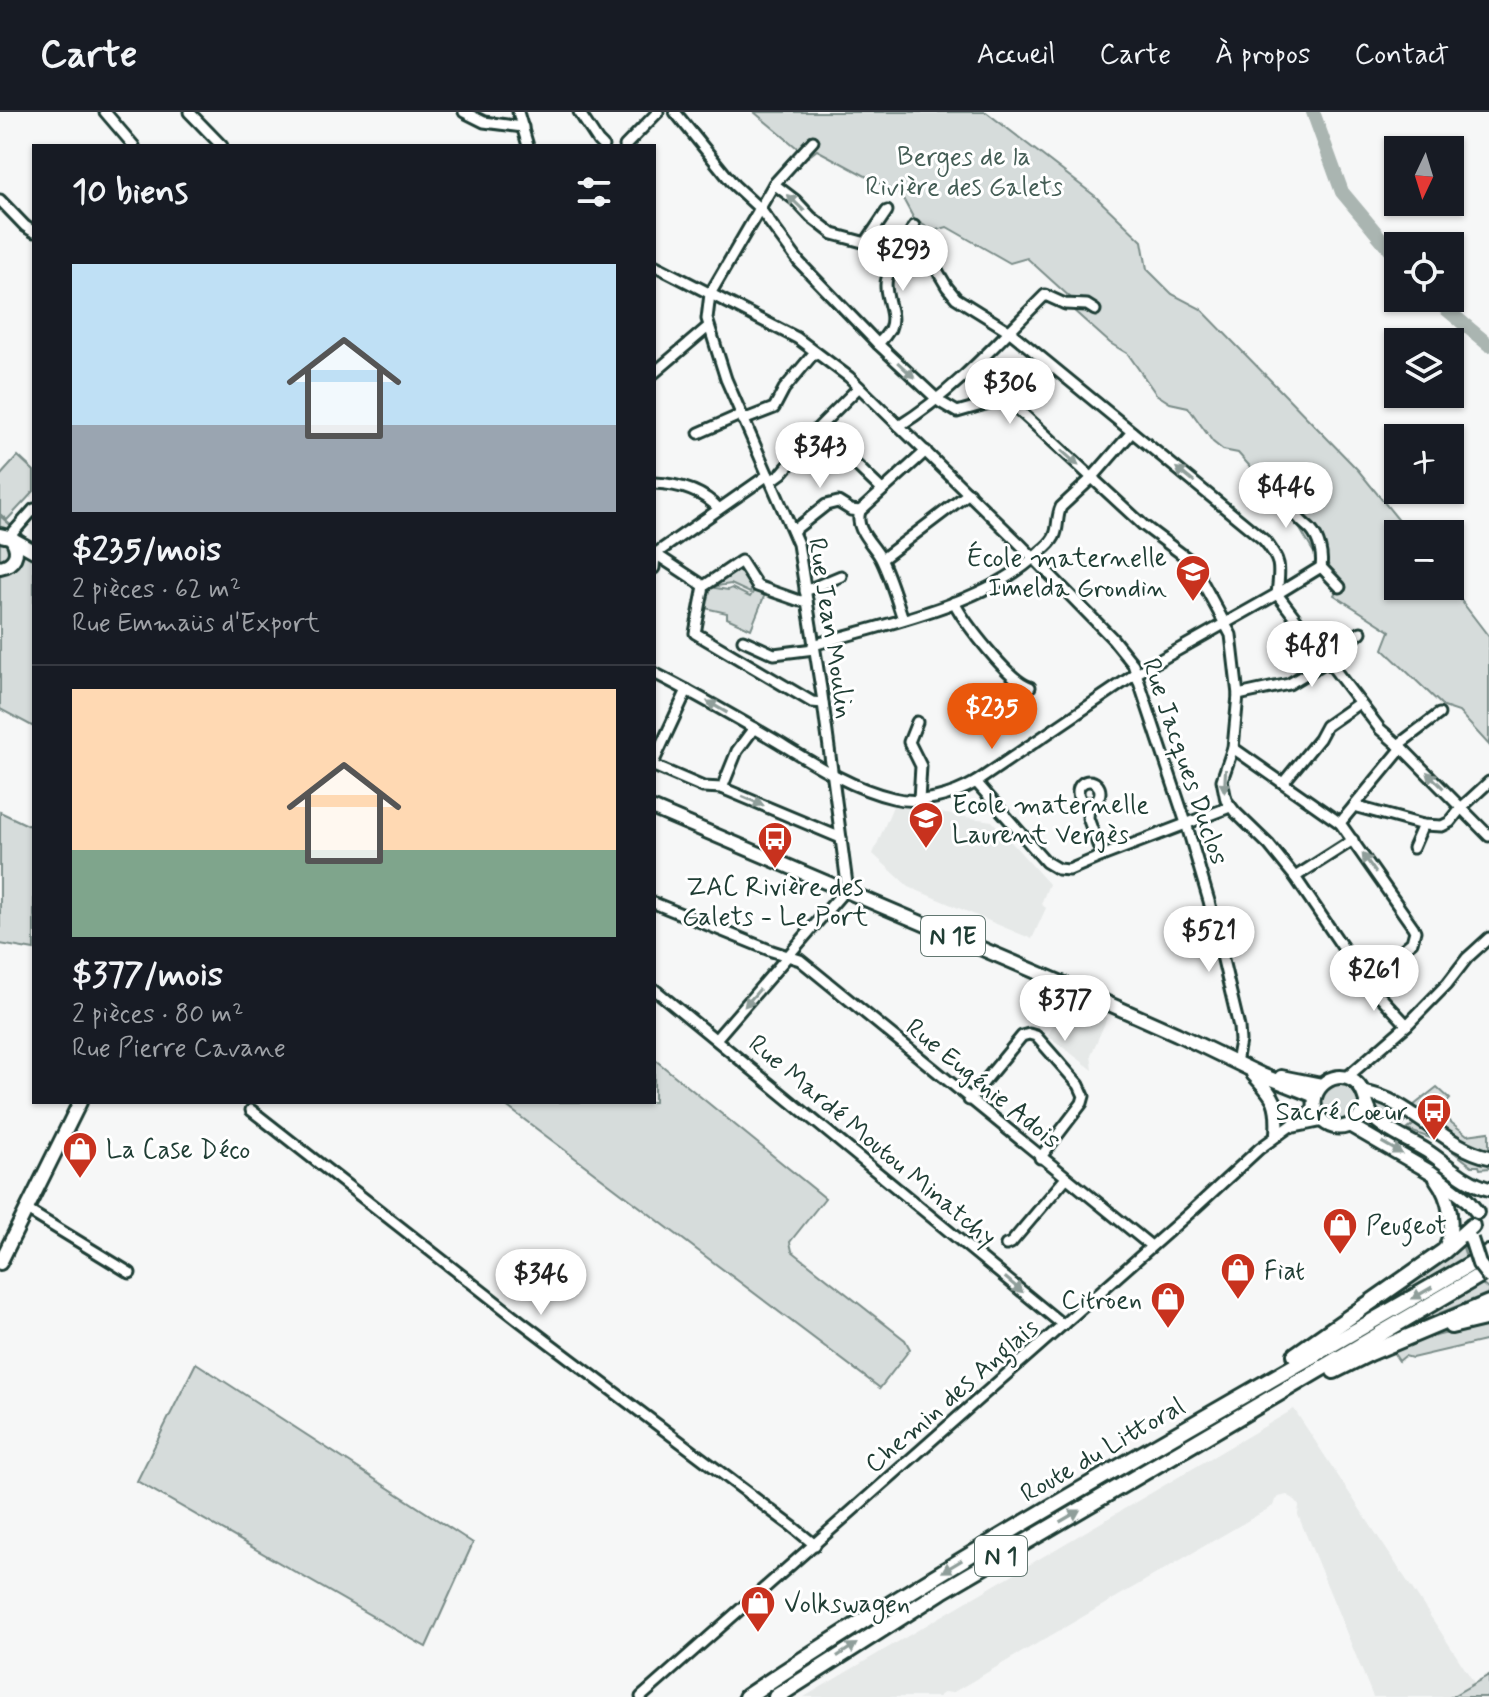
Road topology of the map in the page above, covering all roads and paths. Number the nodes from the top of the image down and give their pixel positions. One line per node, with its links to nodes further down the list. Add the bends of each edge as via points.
1 (105, 112): 10 (street)
2 (189, 112): 11 (street)
3 (464, 112): 8 (street, via 484,122)
4 (518, 112): 8 (street)
5 (579, 112): 13 (street)
6 (658, 112): 14 (street)
7 (675, 112): 17 (street)
8 (523, 127): 12 (street)
9 (813, 141): 15 (street)
10 (132, 144)
11 (220, 144)
12 (527, 144)
13 (601, 144)
14 (627, 144)
15 (774, 184): 17 (street); 21 (street, one-way to 15, via 825,229)
16 (0, 200): 20 (street)
17 (760, 209): 24 (street); 28 (street, via 799,262)
18 (887, 211): 21 (street)
19 (914, 226): 22 (street)
20 (32, 231)
21 (866, 242): 22 (street)
22 (901, 252): 27 (street, via 934,265 956,298); 28 (street, via 887,277 890,328)
23 (656, 266): 24 (street, Rue Jacques Duclos)
24 (710, 294): 26 (street, Rue Jean Moulin); 29 (street, Rue Jacques Duclos)
25 (1095, 310): 27 (street, via 1045,295)
26 (708, 327): 30 (street); 33 (street, Rue Jean Moulin)
27 (1009, 331): 32 (street); 36 (street)
28 (878, 344): 32 (street, one-way to 32)
29 (815, 352): 31 (street, Rue Jacques Duclos); 33 (street, via 774,408)
30 (656, 371)
31 (859, 387): 34 (street, Rue Jacques Duclos); 35 (street)
32 (937, 399): 34 (street); 40 (street, one-way to 40, via 957,412 1008,400)
33 (742, 417): 37 (street); 39 (street, Rue Jean Moulin)
34 (899, 426): 38 (street, Rue Jacques Duclos)
35 (819, 429): 39 (street, via 782,473); 43 (street)
36 (1132, 432): 40 (street); 62 (street, one-way to 36, via 1279,563 1274,551)
37 (699, 433)
38 (926, 451): 43 (street); 44 (street, Rue Jacques Duclos)
39 (770, 478): 45 (street); 48 (street, Rue Jean Moulin)
40 (1092, 478): 56 (street, via 1061,507 1056,533); 66 (street, via 1191,561)
41 (656, 483): 45 (street, via 694,490)
42 (1273, 485): 58 (street, via 1312,531)
43 (882, 490): 47 (street)
44 (969, 493): 55 (street); 56 (street, Rue Jacques Duclos)
45 (719, 509): 51 (street)
46 (32, 511): 49 (street)
47 (860, 511): 48 (street, via 838,502 826,505); 55 (street, via 860,527)
48 (793, 531): 63 (street, Rue Jean Moulin)
49 (7, 537): 50 (main road); 54 (main road, via 17,550)
50 (32, 550)
51 (656, 552)
52 (656, 554): 60 (street)
53 (32, 557): 54 (main road)
54 (14, 559): 57 (main road)
55 (882, 559): 65 (street)
56 (1033, 559): 64 (street, via 1010,577); 71 (street, Rue Jacques Duclos, via 1109,636)
57 (0, 567)
58 (1321, 567): 61 (street); 62 (street)
59 (841, 576): 63 (street)
60 (704, 586): 63 (street, via 741,561 757,586 800,601); 76 (street, via 695,633 812,702)
61 (1340, 587)
62 (1277, 594): 66 (street); 70 (street)
63 (806, 595): 69 (street, Rue Jean Moulin)
64 (954, 602): 65 (street); 73 (street, via 988,650 1018,682)
65 (903, 619): 69 (street)
66 (1226, 622): 71 (street); 75 (street)
67 (1361, 632): 70 (street)
68 (743, 640): 69 (street, via 774,654)
69 (814, 647): 76 (street, Rue Jean Moulin)
70 (1329, 660): 75 (street, via 1289,684); 77 (street)
71 (1137, 673): 86 (street); 96 (street, Rue Jacques Duclos)
72 (656, 674): 74 (street)
73 (1030, 687)
74 (687, 690): 80 (street, one-way to 74); 83 (street)
75 (1238, 695): 82 (street)
76 (823, 703): 85 (street, Rue Jean Moulin)
77 (1359, 703): 81 (street); 88 (street, via 1326,726)
78 (1439, 714): 81 (street)
79 (917, 722): 90 (street, via 909,746 921,766)
80 (754, 728): 85 (street); 89 (street, via 737,751)
81 (1400, 746): 92 (street); 94 (street, one-way to 81)
82 (1233, 748): 88 (street); 93 (street, one-way to 93, via 1222,780)
83 (656, 759)
84 (656, 764): 89 (street, via 703,787)
85 (833, 775): 90 (street, via 895,799); 100 (street, Rue Jean Moulin)
86 (976, 782): 90 (street); 103 (street, via 1052,867 1069,870)
87 (1489, 782): 94 (street)
88 (1283, 783): 97 (street)
89 (722, 788): 100 (street, one-way to 100)
90 (919, 800)
91 (1089, 804): 103 (street, via 1088,818)
92 (1354, 806): 97 (street); 98 (street)
93 (1230, 807): 96 (street); 104 (street)
94 (1462, 807): 98 (street, via 1442,826); 99 (street)
95 (656, 810): 105 (main road, N 1E)
96 (1186, 823): 103 (street); 113 (street, Rue Jacques Duclos, via 1239,1027)
97 (1340, 823): 101 (street)
98 (1423, 825): 102 (street)
99 (1489, 836)
100 (841, 838): 105 (street, Rue Jean Moulin)
101 (1353, 840): 104 (street); 109 (street, one-way to 101, via 1412,942 1415,931)
102 (1413, 848)
103 (1102, 856)
104 (1295, 877): 109 (street)
105 (845, 890): 108 (street); 113 (main road, N 1E)
106 (656, 904): 108 (street, Rue Eugénie Adois)
107 (1489, 938): 111 (street)
108 (788, 956): 112 (street, one-way to 112); 116 (street, Rue Eugénie Adois, via 800,960)
109 (1365, 980): 111 (street)
110 (656, 991): 112 (street, Rue Mardé Moutou Minatchy)
111 (1407, 1025): 114 (street, via 1364,1061)
112 (716, 1039): 142 (street, Rue Mardé Moutou Minatchy, one-way to 142)
113 (1242, 1066): 115 (main road, N 1E); 122 (main road, via 1273,1098)
114 (1358, 1089): 115 (main road, via 1333,1078); 120 (main road, via 1361,1117); 123 (main road); 127 (main road, via 1376,1121)
115 (1317, 1096): 119 (main road); 121 (street, Chemin des Anglais)
116 (969, 1100): 124 (street, Rue Eugénie Adois); 124 (street, via 1022,1036 1039,1037 1084,1096)
117 (79, 1104): 129 (main road)
118 (251, 1110): 146 (street)
119 (1323, 1121): 120 (main road); 121 (street, Chemin des Anglais)
120 (1351, 1126): 125 (main road, one-way to 125)
121 (1290, 1127): 122 (street, Chemin des Anglais)
122 (1277, 1134): 133 (street, Chemin des Anglais)
123 (1489, 1157)
124 (1040, 1158): 126 (street, Rue Eugénie Adois)
125 (1432, 1173): 130 (main road, via 1467,1200); 134 (main road, via 1443,1189 1451,1225)
126 (1066, 1178): 132 (street); 133 (street, Rue Eugénie Adois)
127 (1489, 1189)
128 (1489, 1195): 130 (main road)
129 (27, 1210): 131 (main road); 138 (street)
130 (1474, 1226): 134 (highway); 139 (main road, bridge, via 1479,1264)
131 (4, 1245): 136 (main road)
132 (1006, 1245)
133 (1151, 1246): 142 (street, Chemin des Anglais)
134 (1444, 1251): 144 (highway)
135 (1489, 1253): 144 (highway, Route du Littoral / N 1, one-way to 144)
136 (0, 1263)
137 (1489, 1270): 145 (highway, Route du Littoral / N 1)
138 (130, 1273)
139 (1489, 1277)
140 (1489, 1303): 143 (highway)
141 (1489, 1317): 143 (highway)
142 (1063, 1325): 146 (street, Chemin des Anglais)
143 (1408, 1337): 145 (highway)
144 (1220, 1408): 148 (highway, Route du Littoral / N 1, one-way to 148, via 926,1582)
145 (1223, 1426): 149 (highway, Route du Littoral / N 1, one-way to 145, via 942,1591)
146 (815, 1545): 147 (street, Chemin des Anglais)
147 (641, 1697)
148 (746, 1697)
149 (776, 1697)

